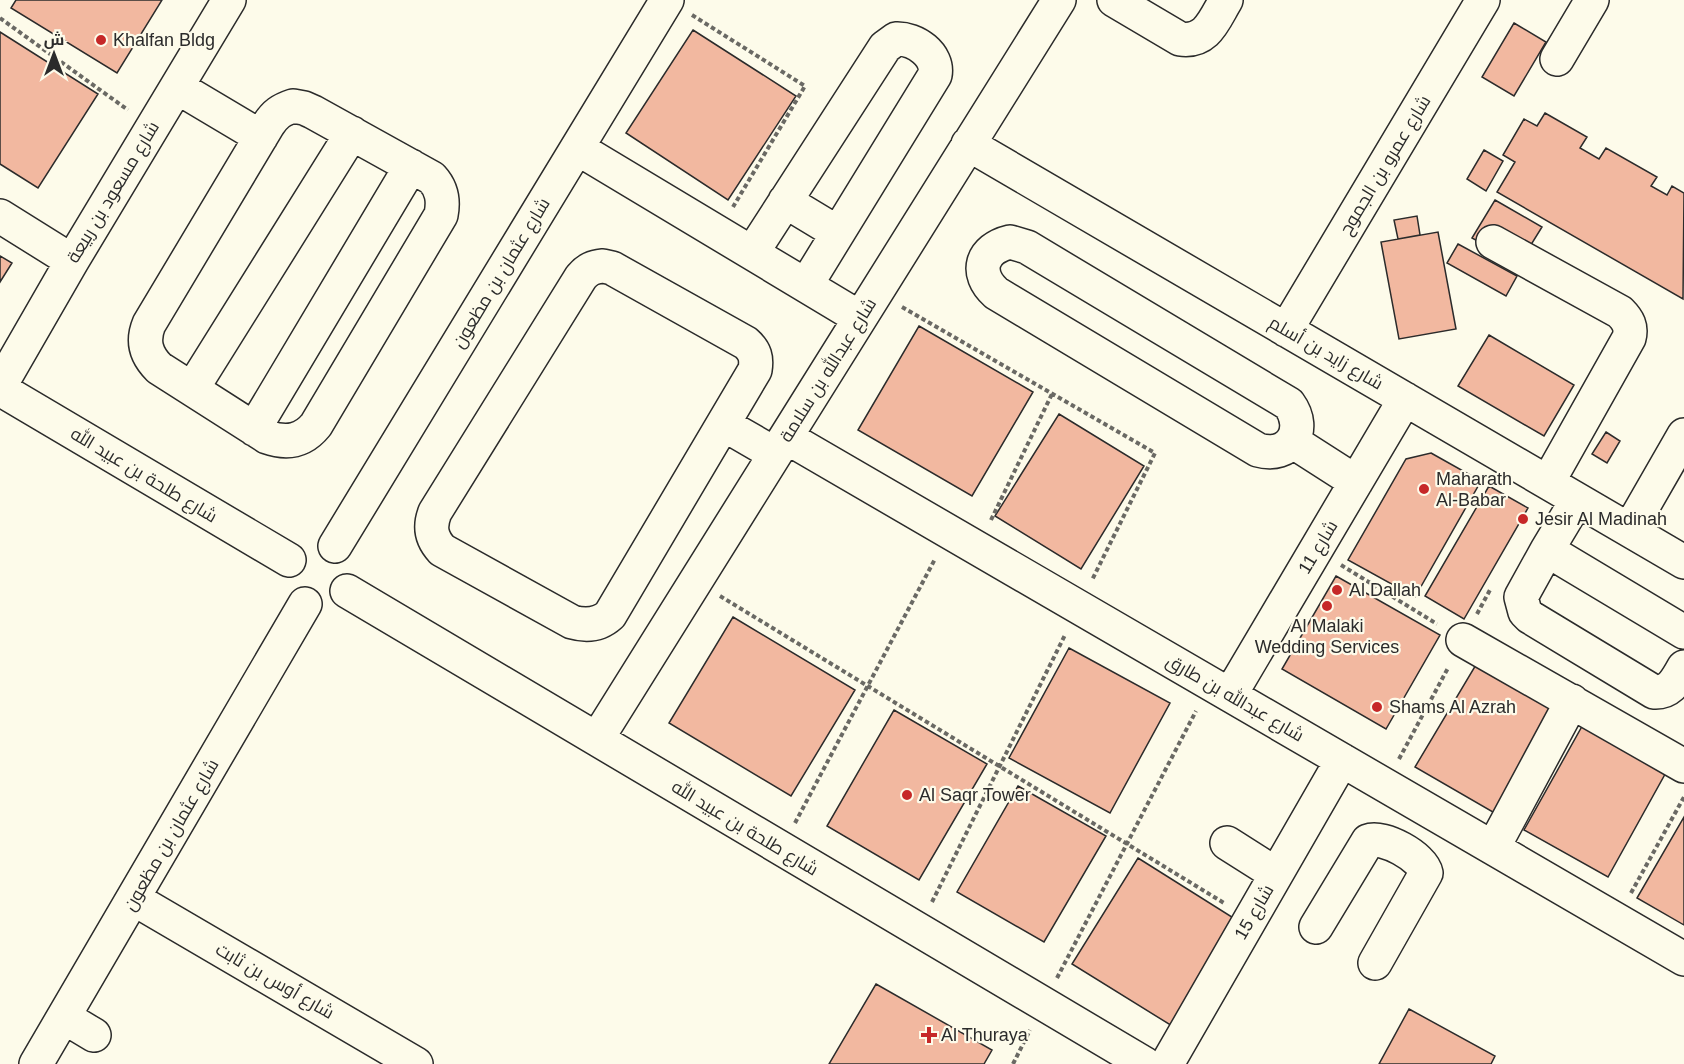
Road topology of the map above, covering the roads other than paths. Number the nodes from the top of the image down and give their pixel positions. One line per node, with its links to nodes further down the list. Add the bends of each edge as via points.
1 (229, 0): 9 (street, شارع مسعود بن ربيعة)
2 (1059, 0): 12 (street, شارع عبدالله بن سلامة)
3 (1226, 0): 6 (street, via 1204,34 1190,41 1180,39)
4 (1484, 0): 23 (street, شارع عمرو بن الجموح)
5 (1592, 0): 8 (street)
6 (1135, 5)
7 (677, 6): 13 (street, شارع عثمان بن مظعون)
8 (1557, 59)
9 (177, 87): 11 (street); 20 (street, شارع مسعود بن ربيعة)
10 (351, 133): 11 (street, via 293,106 274,115); 14 (street); 25 (street)
11 (261, 137): 25 (street, via 145,333 152,361)
12 (968, 144): 22 (street, شارع عبدالله بن سلامة); 23 (street, شارع زايد بن أسلم)
13 (577, 148): 19 (street); 36 (street, شارع عثمان بن مظعون)
14 (411, 166): 28 (street); 28 (street, via 438,184 442,193 441,215 316,425 303,437 285,442)
15 (785, 201): 17 (street); 17 (street, via 885,46 896,39 910,40 934,60 935,75); 19 (street)
16 (0, 216): 20 (street)
17 (837, 233): 21 (street)
18 (1493, 242): 33 (street, via 1620,312 1630,326 1629,338)
19 (752, 253): 21 (street)
20 (72, 261): 24 (street, شارع مسعود بن ربيعة)
21 (806, 285): 22 (street)
22 (860, 318): 31 (street, شارع عبدالله بن سلامة)
23 (1286, 330): 26 (street, شارع زايد بن أسلم)
24 (0, 388): 38 (street, شارع طلحة بن عبيد الله)
25 (192, 389): 28 (street)
26 (1405, 399): 32 (street, شارع 11); 33 (street, شارع زايد بن أسلم)
27 (723, 424): 27 (street, via 755,370 752,349 612,268 594,267 581,277 435,512 432,536 442,549 572,622 596,623 610,615); 31 (street, شارع عبدالله بن طارق)
28 (254, 429)
29 (1684, 435): 35 (street)
30 (1292, 441): 30 (street, via 1298,422 1289,404 1027,247 1010,242 999,244 985,258 984,277 996,293 1248,444 1268,453 1286,448); 32 (street)
31 (780, 445): 45 (street, شارع عبدالله بن طارق, via 963,540); 47 (street, شارع عبدالله بن سلامة)
32 (1356, 482): 45 (street, شارع 11, via 1316,550)
33 (1548, 482): 34 (street, شارع زايد بن أسلم)
34 (1578, 500): 35 (street, شارع زايد بن أسلم); 37 (street)
35 (1630, 529): 39 (street, شارع زايد بن أسلم)
36 (335, 546): 38 (street, via 318,542 301,547); 40 (street, via 350,566)
37 (1547, 550): 42 (street); 44 (street, via 1521,597 1524,612 1654,692 1671,688)
38 (289, 560): 41 (street, via 285,577 291,593)
39 (1684, 562)
40 (347, 591): 41 (street, via 336,603 320,607); 47 (street, شارع طلحة بن عبيد الله)
41 (305, 604): 55 (street, شارع عثمان بن مظعون)
42 (1684, 632)
43 (1463, 640): 46 (street)
44 (1684, 667)
45 (1220, 689): 48 (street, شارع عبدالله بن طارق)
46 (1572, 701): 49 (street); 52 (street)
47 (597, 739): 63 (street, شارع طلحة بن عبيد الله)
48 (1342, 760): 50 (street, شارع عبدالله بن طارق); 54 (street, شارع 15)
49 (1684, 766)
50 (1432, 813): 52 (street, شارع عبدالله بن طارق); 53 (street)
51 (1227, 843): 54 (street)
52 (1493, 848): 57 (street, شارع عبدالله بن طارق)
53 (1410, 855): 56 (street, via 1380,839 1368,842); 58 (street, via 1422,862 1426,873)
54 (1276, 874): 64 (street, شارع 15)
55 (134, 899): 59 (street, شارع عثمان بن مظعون); 62 (street, شارع أوس بن ثابت)
56 (1316, 927)
57 (1684, 959)
58 (1375, 963)
59 (64, 1017): 60 (street); 61 (street, شارع عثمان بن مظعون)
60 (94, 1035)
61 (36, 1064)
62 (416, 1064)
63 (1145, 1064)
64 (1167, 1064)

